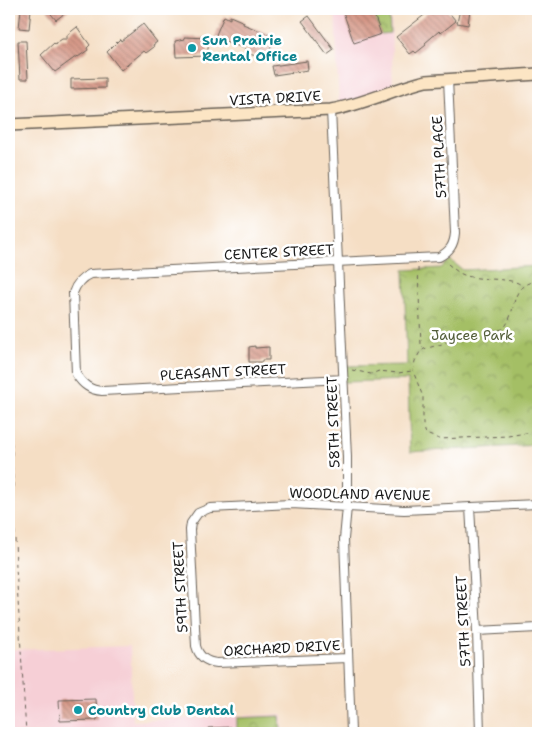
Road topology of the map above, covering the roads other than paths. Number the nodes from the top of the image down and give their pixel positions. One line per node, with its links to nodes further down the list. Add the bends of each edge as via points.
1 (538, 74): 2 (street, VISTA DRIVE)
2 (448, 79): 3 (street, VISTA DRIVE, via 418,83 374,100); 5 (street, 57TH PLACE)
3 (331, 110): 4 (street, VISTA DRIVE); 6 (street, 58TH STREET)
4 (9, 125)
5 (455, 233): 6 (street, CENTER STREET, via 451,248 439,257)
6 (338, 262): 7 (street, 58TH STREET); 8 (street, CENTER STREET, via 90,274 79,281 73,294 76,374 86,387)
7 (344, 379): 8 (street, PLEASANT STREET); 10 (street, 58TH STREET)
8 (102, 391)
9 (538, 504): 11 (street, WOODLAND AVENUE)
10 (347, 507): 11 (street, WOODLAND AVENUE, via 404,510); 12 (street, WOODLAND AVENUE, via 291,504); 15 (street, 58TH STREET, via 344,539)
11 (470, 507): 14 (street, 57TH STREET)
12 (210, 508): 16 (street, 59TH STREET, via 198,513 190,530 194,625 197,650 205,660)
13 (538, 628): 14 (street)
14 (477, 631): 18 (street, 57TH STREET)
15 (348, 658): 16 (street, ORCHARD DRIVE); 17 (street, 58TH STREET)
16 (217, 664)
17 (351, 733)
18 (480, 733)

